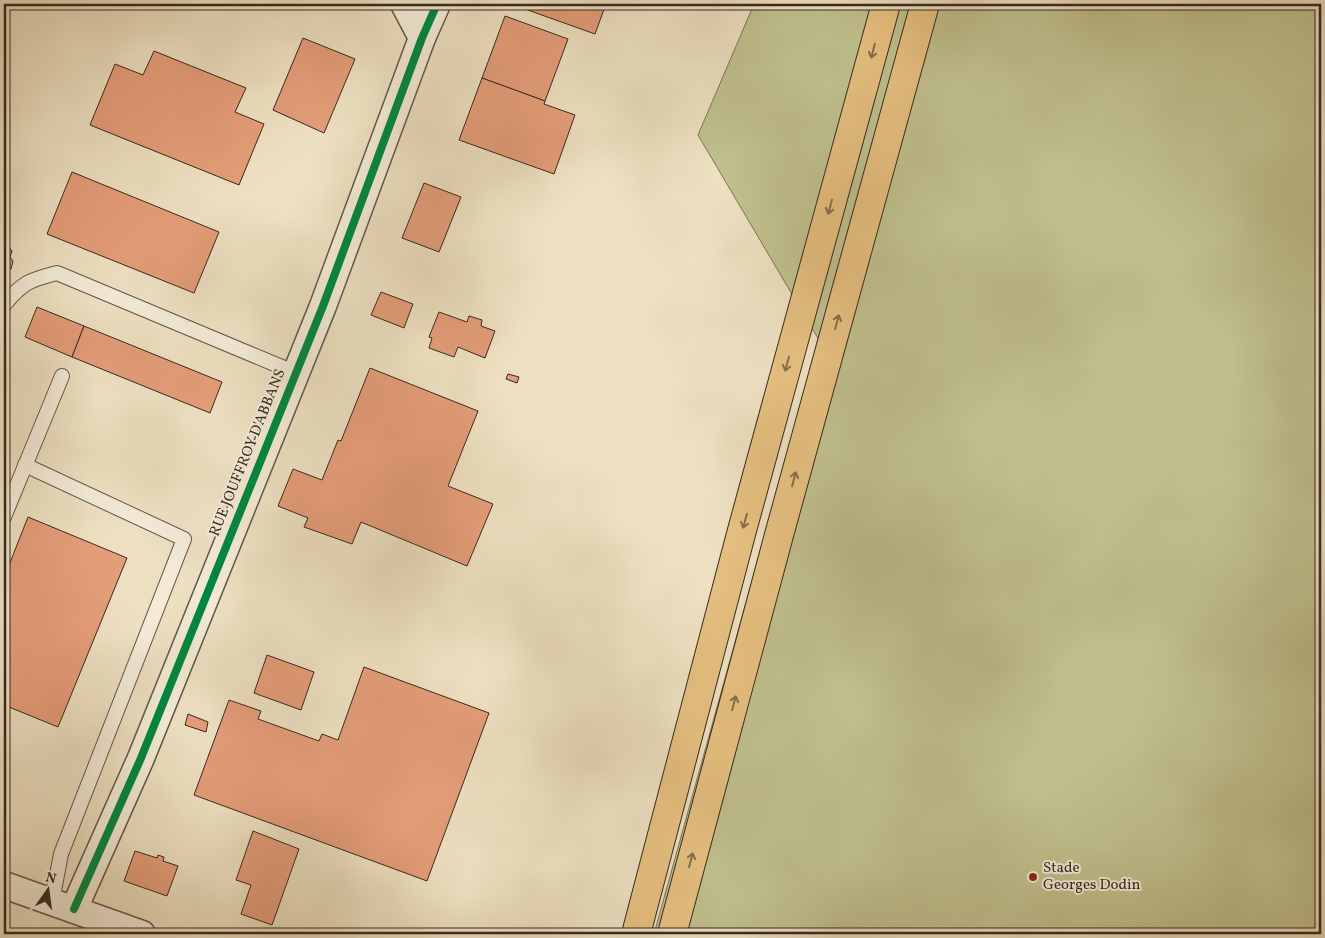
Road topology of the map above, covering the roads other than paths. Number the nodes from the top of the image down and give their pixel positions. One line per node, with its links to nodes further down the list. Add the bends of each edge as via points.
1 (404, 4): 5 (street)
2 (437, 4): 5 (street, RUE JOUFFROY D'ABBANS)
3 (886, 4): 14 (highway, one-way to 14)
4 (924, 4): 15 (highway, one-way to 4)
5 (422, 38): 7 (street, RUE JOUFFROY D'ABBANS)
6 (4, 305): 7 (lane, via 18,288 56,273)
7 (296, 374): 12 (street, RUE JOUFFROY D'ABBANS, via 141,758)
8 (62, 376): 9 (lane)
9 (25, 465): 10 (lane); 12 (lane, via 184,538 61,854)
10 (4, 517)
11 (4, 885): 12 (street)
12 (64, 905): 13 (street)
13 (142, 934)
14 (636, 934)
15 (672, 934)

